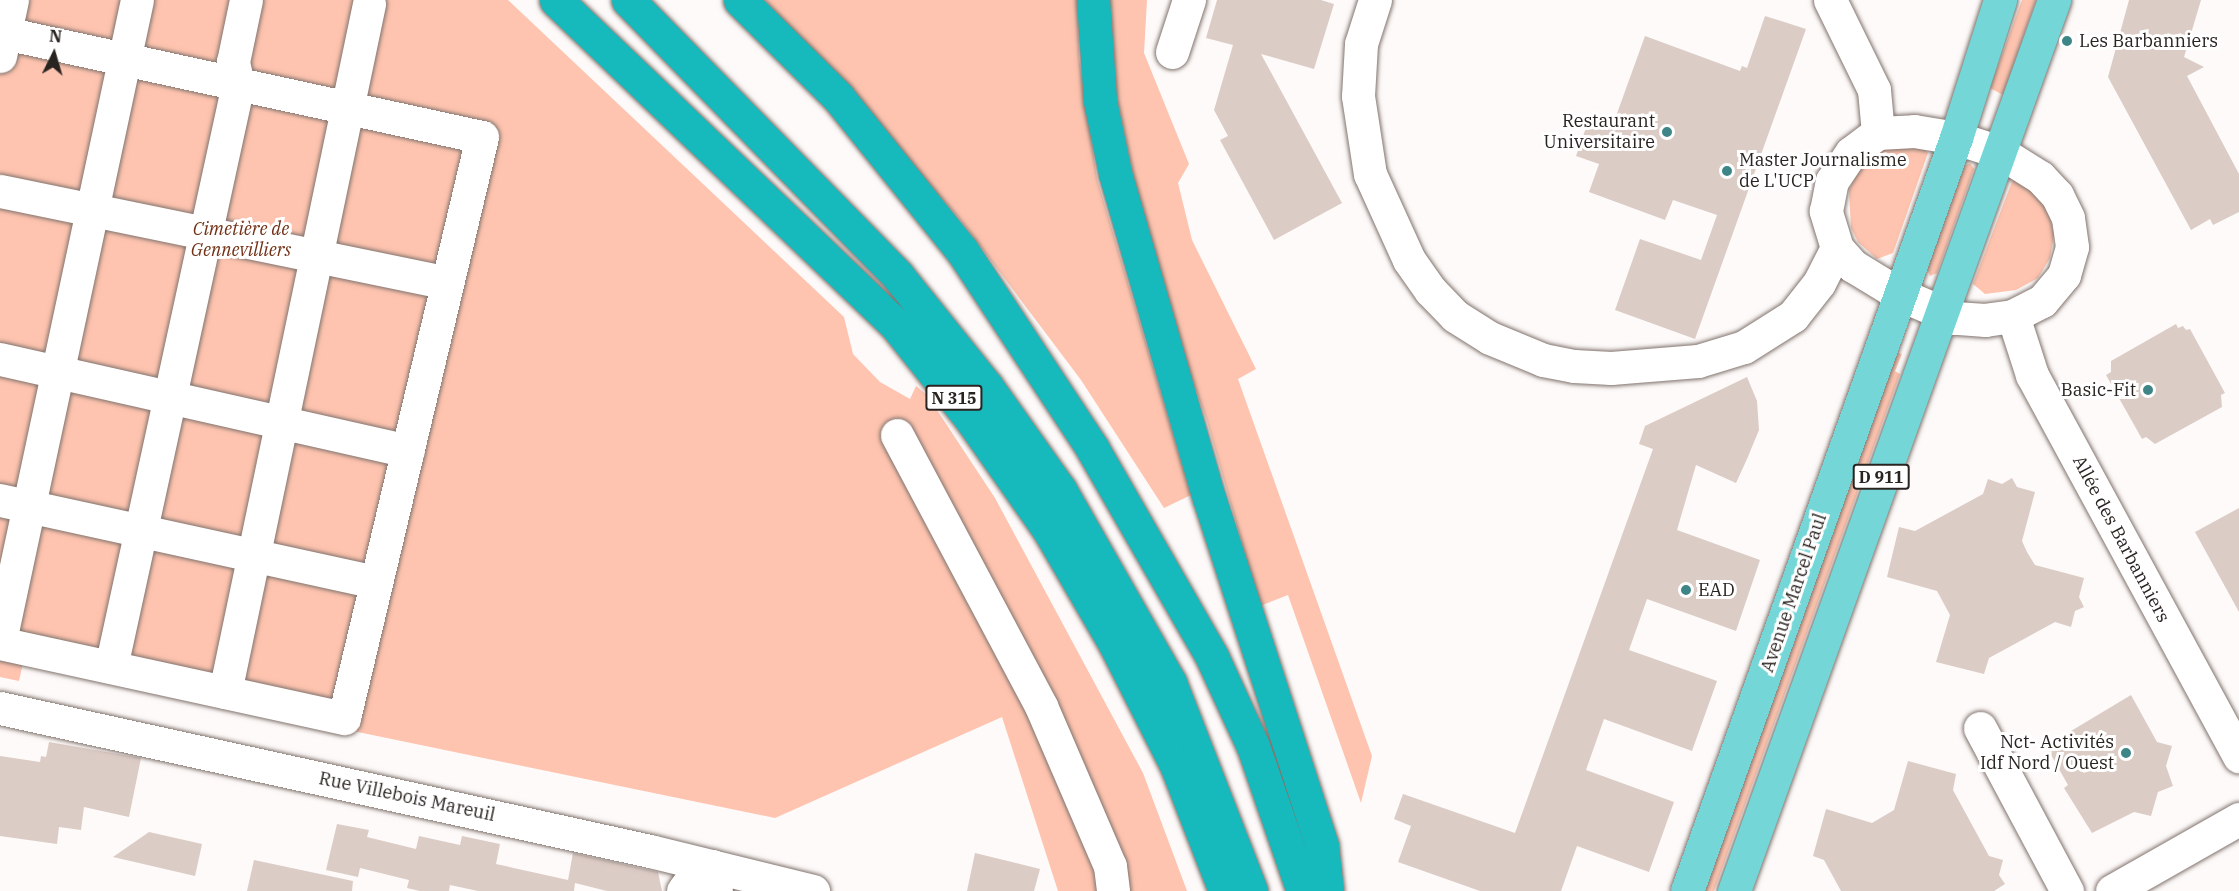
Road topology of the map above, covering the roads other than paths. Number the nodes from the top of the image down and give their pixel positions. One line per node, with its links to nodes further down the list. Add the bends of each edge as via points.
1 (12, 0): 14 (street)
2 (137, 0): 16 (street)
3 (246, 0): 17 (street, via 234,62)
4 (556, 0): 52 (highway, N 315, via 896,325 971,419 1049,530 1115,644 1176,767)
5 (628, 0): 53 (highway, N 315, via 898,276 987,387 1060,490 1170,683)
6 (740, 0): 54 (highway, via 838,97 963,252 1092,448 1212,657 1253,746)
7 (1093, 0): 55 (highway, via 1100,101 1115,172 1209,498 1322,846)
8 (1189, 0): 15 (street)
9 (1375, 0): 25 (street, via 1361,44 1358,96 1370,174 1389,221 1409,260 1455,316 1526,355 1574,366 1611,368 1698,361 1744,347 1793,316 1819,283)
10 (1830, 0): 19 (street, via 1874,90)
11 (2000, 0): 20 (main road, Avenue Marcel Paul / D 911)
12 (2054, 0): 21 (main road, D 911)
13 (369, 4): 18 (street)
14 (2, 40): 16 (street)
15 (1172, 52)
16 (125, 59): 17 (street); 23 (street)
17 (238, 84): 18 (street); 24 (street)
18 (349, 108): 26 (street); 27 (street, via 482,137)
19 (1878, 133): 20 (street, via 1914,131); 25 (street, via 1851,153 1832,181 1826,211)
20 (1956, 138): 21 (street); 28 (main road, Avenue Marcel Paul / D 911)
21 (2000, 152): 29 (main road, D 911); 30 (street, via 2040,177 2057,195 2068,218 2072,247 2064,275 2042,301)
22 (0, 191): 23 (street)
23 (92, 210): 24 (street); 32 (street)
24 (206, 234): 26 (street); 33 (street)
25 (1838, 248): 28 (street, via 1853,267)
26 (318, 256): 27 (street); 34 (street)
27 (447, 283): 36 (street)
28 (1899, 294): 29 (street); 56 (main road, Avenue Marcel Paul / D 911)
29 (1940, 313): 30 (street, via 1985,320); 57 (main road, D 911)
30 (2013, 316): 46 (street, Allée des Barbanniers, via 2032,375)
31 (0, 359): 32 (street)
32 (58, 372): 33 (street); 37 (street)
33 (170, 397): 34 (street); 38 (street)
34 (283, 423): 36 (street); 39 (street)
35 (897, 435): 51 (street, via 1041,706 1110,866)
36 (408, 451): 40 (street)
37 (14, 503): 38 (street); 41 (street)
38 (141, 531): 39 (street); 42 (street)
39 (254, 556): 40 (street); 43 (street)
40 (376, 582): 43 (street, via 344,718)
41 (0, 642): 42 (street)
42 (111, 667): 43 (street)
43 (225, 692)
44 (0, 708): 48 (street, Rue Villebois Mareuil)
45 (1980, 728): 58 (street)
46 (2239, 757)
47 (2239, 819): 59 (street)
48 (714, 878): 49 (street, via 699,869); 50 (street, Rue Villebois Mareuil)
49 (683, 891)
50 (813, 891)
51 (1113, 891)
52 (1225, 891)
53 (1251, 891)
54 (1303, 891)
55 (1327, 891)
56 (1687, 891)
57 (1734, 891)
58 (2067, 891)
59 (2112, 891)

